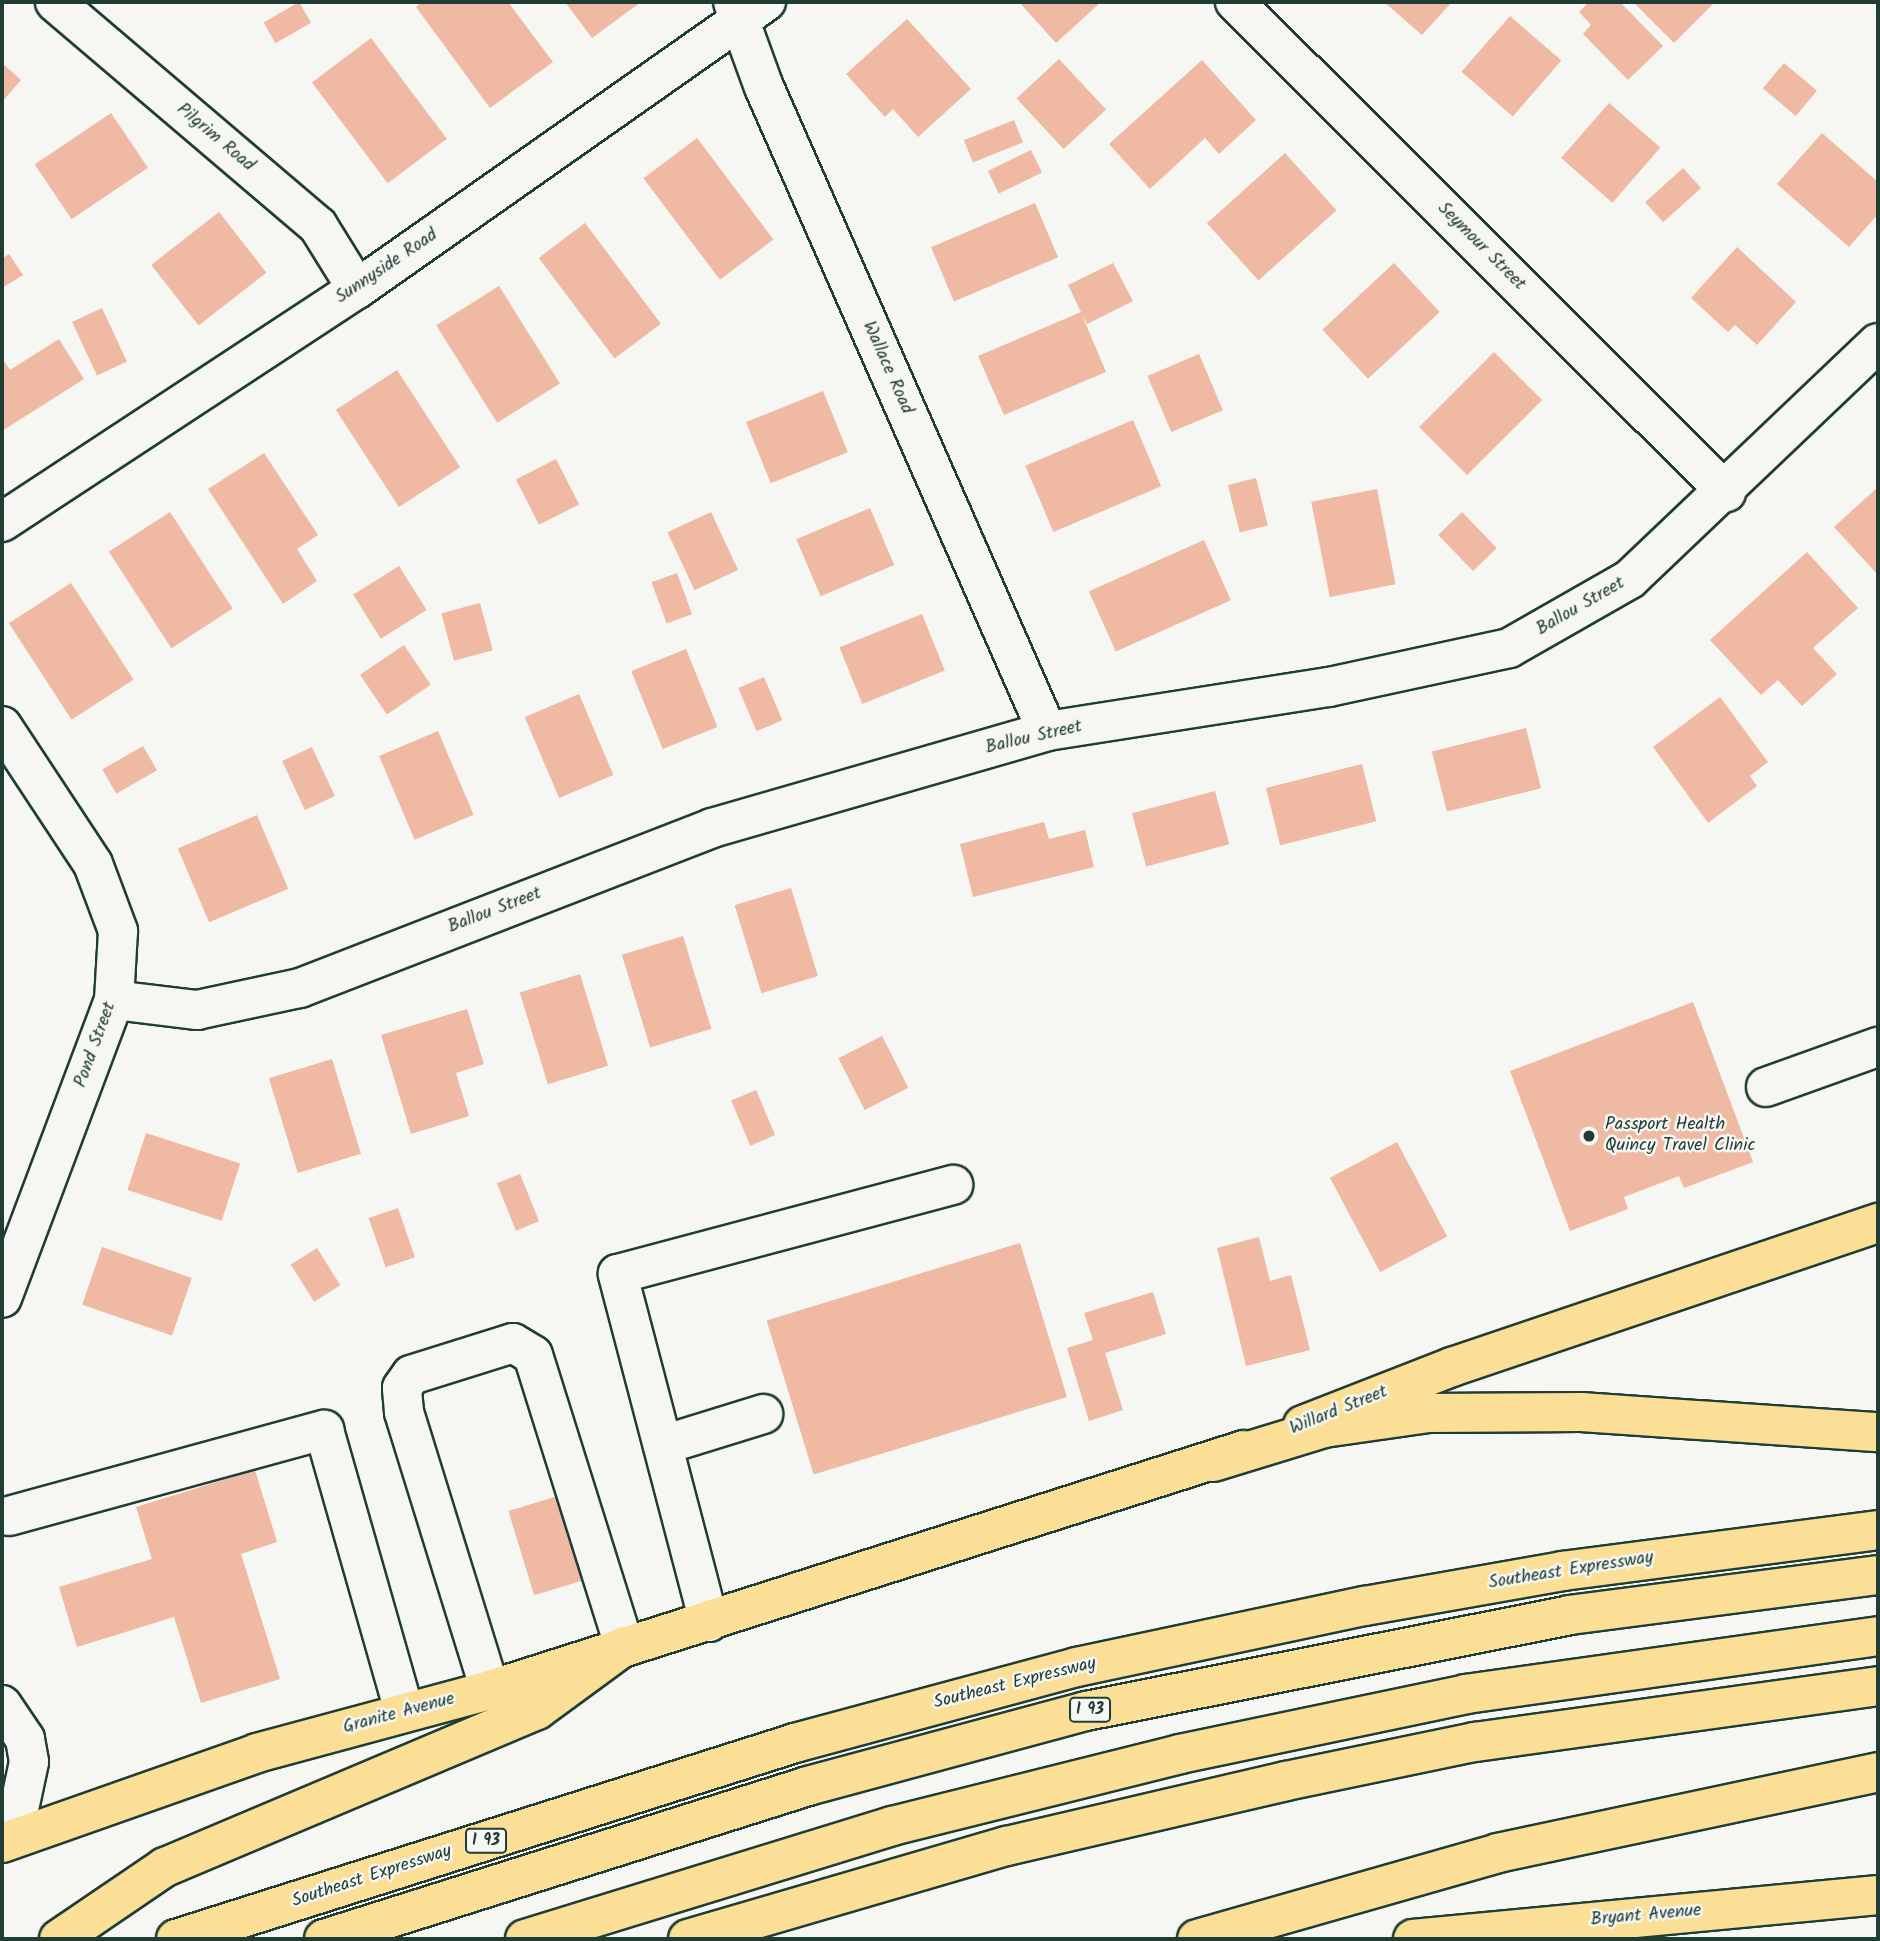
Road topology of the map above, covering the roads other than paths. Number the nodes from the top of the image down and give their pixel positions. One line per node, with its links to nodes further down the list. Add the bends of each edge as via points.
1 (55, 2): 4 (street, Pilgrim Road, via 318,226)
2 (1236, 2): 6 (street, Seymour Street)
3 (746, 8): 4 (street, Sunnyside Road); 9 (street, Wallace Road, via 769,100)
4 (357, 289): 7 (street, Sunnyside Road)
5 (1878, 344): 6 (street, Ballou Street)
6 (1726, 492): 9 (street, Ballou Street, via 1630,579 1509,648 1329,687)
7 (2, 522)
8 (2, 726): 10 (street, Pond Street, via 93,864 118,931)
9 (1047, 731): 10 (street, Ballou Street, via 712,828 300,988 197,1010)
10 (114, 1000): 15 (street, Pond Street)
11 (1878, 1046): 12 (street)
12 (1766, 1087)
13 (953, 1185): 18 (street, via 618,1274)
14 (1878, 1223): 19 (main road, Willard Street, via 1441,1371)
15 (2, 1298)
16 (763, 1414): 18 (street)
17 (1878, 1432): 19 (main road, via 1580,1412 1429,1413 1324,1428)
18 (663, 1445): 24 (street)
19 (1213, 1462): 23 (main road, Willard Street)
20 (9, 1516): 29 (street, via 324,1430)
21 (1878, 1530): 36 (main road, Southeast Expressway / I 93, via 1550,1573 1077,1667 795,1743)
22 (1878, 1575): 37 (main road, I 93, via 1570,1615 1086,1711 808,1786)
23 (799, 1595): 24 (main road, Granite Avenue)
24 (709, 1622): 26 (main road, Granite Avenue)
25 (1878, 1636): 38 (main road, via 1466,1694 1167,1757 892,1826)
26 (624, 1646): 28 (main road, Granite Avenue); 28 (street, via 533,1355 513,1343 411,1375 402,1388 404,1412); 35 (main road, via 537,1710 165,1867)
27 (1878, 1686): 39 (main road, via 1475,1742 1286,1781 1007,1846)
28 (490, 1690): 29 (main road, Granite Avenue)
29 (404, 1711): 33 (main road, Granite Avenue, via 257,1753)
30 (7, 1719): 32 (street, via 29,1762 26,1787)
31 (1878, 1772): 40 (main road, via 1498,1853)
32 (2, 1832)
33 (2, 1843)
34 (1878, 1895): 41 (main road, Bryant Avenue)
35 (59, 1939)
36 (176, 1939)
37 (324, 1939)
38 (525, 1939)
39 (688, 1939)
40 (1197, 1939)
41 (1413, 1939)

